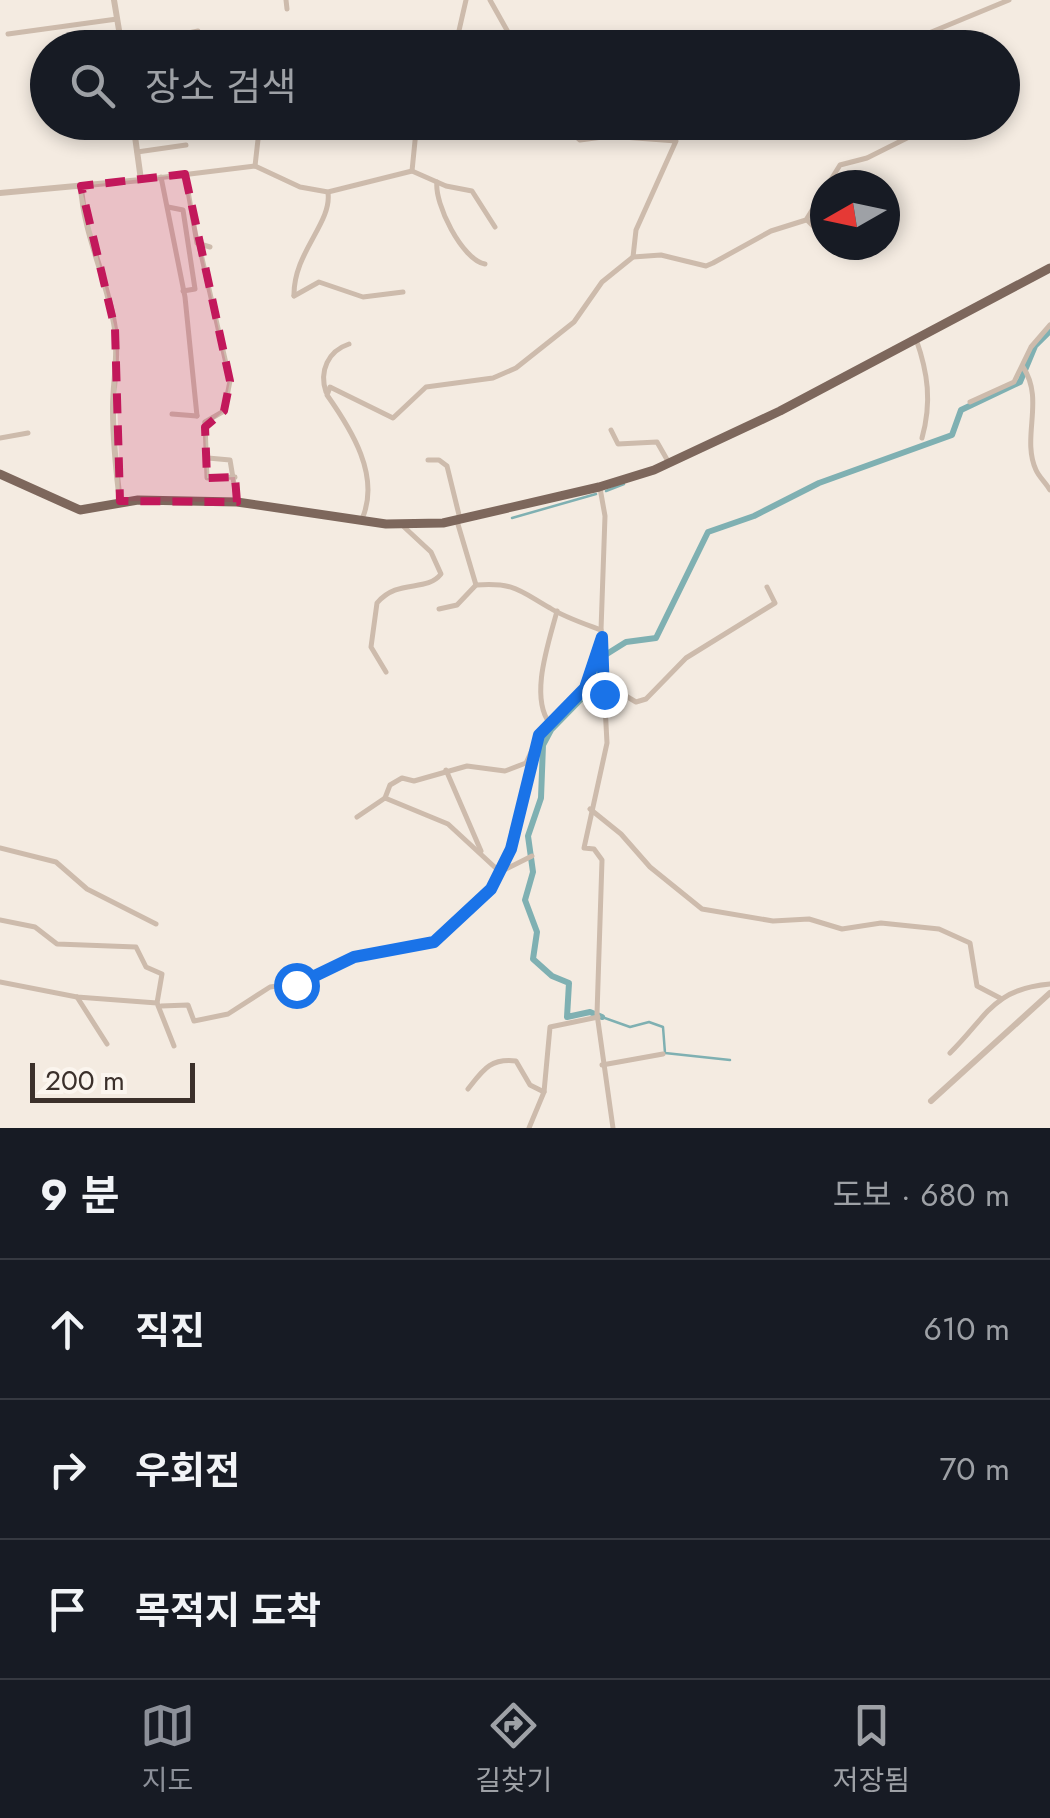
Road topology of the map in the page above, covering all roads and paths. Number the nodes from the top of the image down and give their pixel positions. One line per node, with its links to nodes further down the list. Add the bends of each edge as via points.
1 (114, 0): 7 (street)
2 (286, 0): 6 (street)
3 (466, 0): 10 (street)
4 (490, 0): 11 (street)
5 (1009, 0): 12 (street)
6 (287, 9)
7 (117, 19): 8 (street); 9 (street)
8 (37, 30)
9 (119, 30)
10 (459, 30)
11 (507, 30)
12 (935, 30)
13 (30, 31): 14 (street)
14 (8, 34)
15 (135, 140): 21 (street)
16 (258, 140): 22 (street)
17 (415, 140): 23 (street)
18 (654, 140): 39 (street, via 676,142 636,230)
19 (901, 140): 32 (street, via 836,168)
20 (186, 145): 21 (street)
21 (137, 152): 26 (street)
22 (255, 166): 24 (street); 30 (street)
23 (412, 171): 27 (street); 30 (street)
24 (185, 174): 25 (street); 35 (street)
25 (161, 178): 26 (street); 31 (street)
26 (141, 180): 28 (street)
27 (438, 182): 34 (street, via 472,191); 40 (street, via 435,198 465,250)
28 (81, 186): 29 (street); 64 (street, via 83,219 104,270 115,329)
29 (0, 192)
30 (328, 192): 43 (street, via 326,212 295,269 294,296 319,282 362,297)
31 (167, 208): 36 (street, via 183,210); 37 (street)
32 (806, 220): 33 (street); 39 (street, via 706,266 661,255)
33 (810, 224)
34 (495, 227)
35 (200, 245): 38 (street); 52 (street, via 230,381 224,412)
36 (188, 246): 37 (street); 42 (street, via 195,289)
37 (174, 247): 42 (street)
38 (210, 247)
39 (633, 257): 48 (street, via 602,282 574,322 500,376 426,387 393,418 334,386)
40 (485, 264)
41 (1050, 268): 45 (main road)
42 (184, 291): 51 (street)
43 (403, 292)
44 (1050, 325): 47 (street, via 1031,347)
45 (916, 338): 56 (street, via 928,372); 59 (main road)
46 (350, 344): 48 (street, via 329,358)
47 (1025, 371): 49 (street); 63 (street, via 1036,417 1034,466)
48 (327, 395): 67 (street, via 349,428 368,478)
49 (970, 402)
50 (172, 414): 51 (street)
51 (197, 416): 52 (street)
52 (205, 422): 57 (street)
53 (612, 430): 59 (street, via 618,444 657,442)
54 (28, 433): 55 (street)
55 (0, 438)
56 (922, 438)
57 (208, 458): 61 (street, via 228,457); 61 (street, via 208,478)
58 (428, 460): 66 (street, via 446,466)
59 (669, 464): 62 (main road)
60 (0, 474): 64 (main road, via 74,509)
61 (234, 478): 65 (street)
62 (600, 487): 66 (main road); 73 (street, via 606,528)
63 (1050, 490)
64 (120, 502): 65 (main road)
65 (237, 502): 67 (main road)
66 (459, 520): 68 (main road); 69 (street)
67 (360, 521): 68 (main road)
68 (403, 525): 74 (street, via 432,552 440,574 430,584 398,586 377,602 371,646)
69 (476, 584): 71 (street, via 457,605); 72 (street, via 512,587)
70 (768, 588): 75 (street, via 775,604 686,658 646,699 633,701)
71 (439, 609)
72 (557, 610): 73 (street); 76 (street, via 542,684 543,716)
73 (602, 634): 75 (street); 76 (street, via 585,688)
74 (386, 672)
75 (604, 683): 80 (street, via 607,742)
76 (550, 724): 77 (street)
77 (531, 757): 78 (street, via 506,771); 85 (street)
78 (446, 770): 79 (street, via 402,778); 84 (street)
79 (384, 798): 81 (street); 84 (street, via 448,824)
80 (590, 809): 92 (street, via 702,909 773,921 808,919 842,929 882,923 940,929 970,942 978,986); 94 (street, via 584,848 602,860)
81 (357, 817)
82 (0, 848): 87 (street, via 56,862 87,888)
83 (530, 857): 85 (street)
84 (484, 859): 85 (street)
85 (500, 872): 93 (street, via 491,889 434,942 368,953 322,970 311,981 270,987 212,1020 194,1021 188,1004)
86 (0, 920): 93 (street, via 35,927 57,944 136,947 146,967 162,974)
87 (156, 924)
88 (0, 982): 91 (street)
89 (1050, 984): 92 (street)
90 (1050, 993): 102 (street)
91 (77, 998): 93 (street); 95 (street)
92 (1000, 998): 97 (street)
93 (159, 1005): 96 (street)
94 (598, 1014): 99 (street); 101 (street, via 550,1026)
95 (106, 1044)
96 (174, 1046)
97 (950, 1053)
98 (663, 1054): 99 (street)
99 (602, 1064): 104 (street)
100 (468, 1089): 101 (street, via 500,1059 516,1061 534,1089)
101 (544, 1092): 103 (street)
102 (931, 1102)
103 (530, 1128)
104 (613, 1128)

